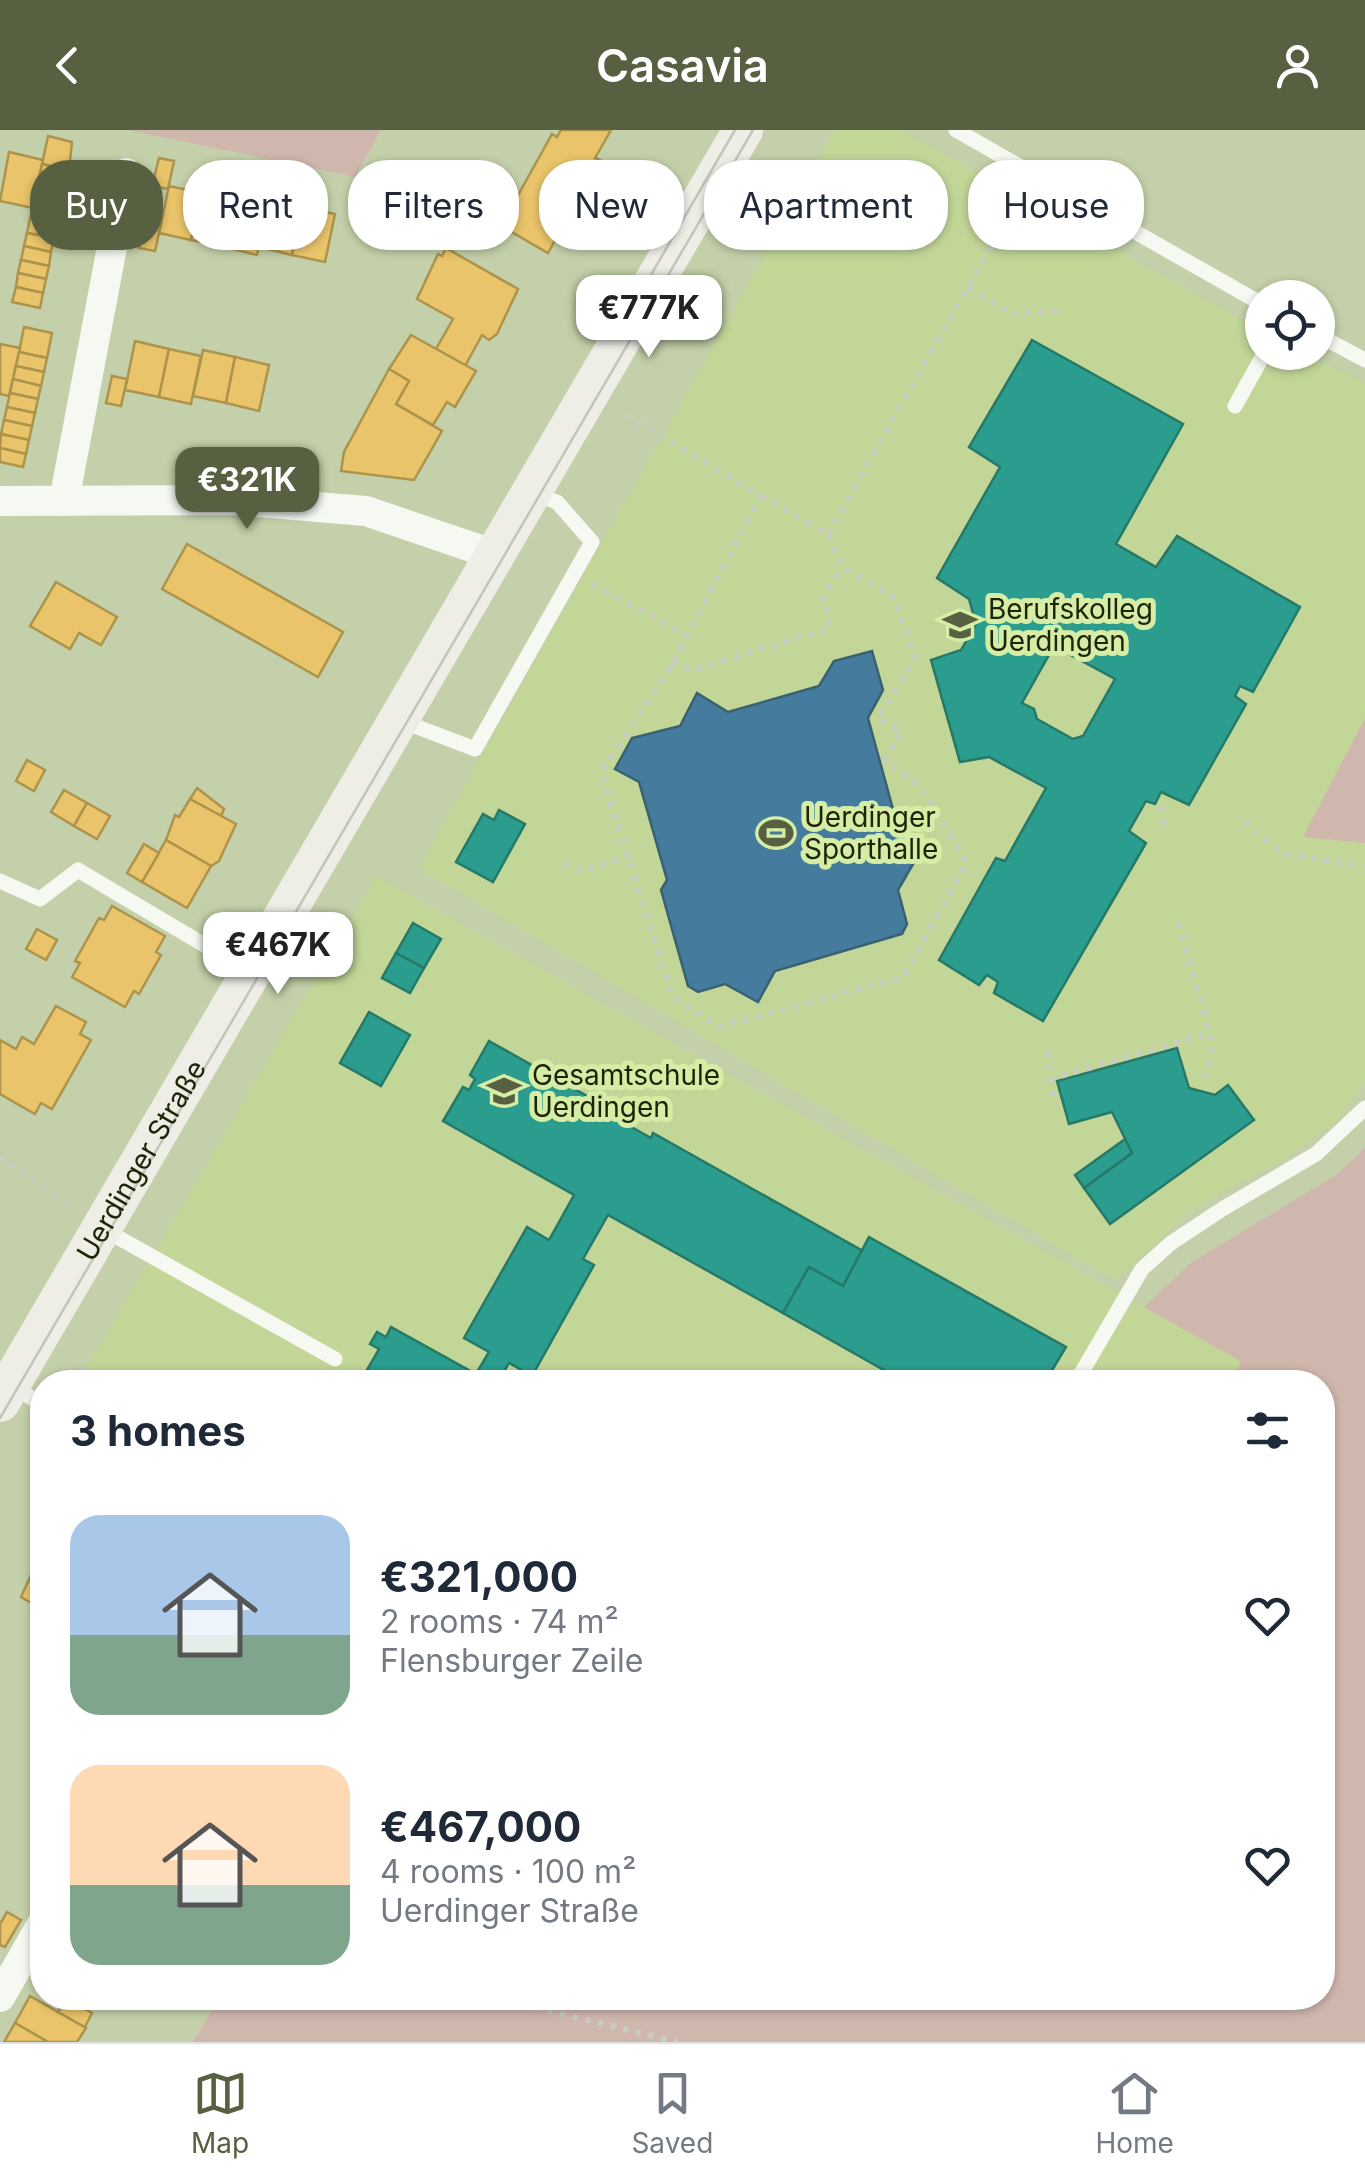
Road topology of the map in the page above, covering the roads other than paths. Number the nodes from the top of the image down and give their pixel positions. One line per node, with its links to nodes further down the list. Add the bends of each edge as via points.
1 (743, 130): 9 (street, Uerdinger Straße)
2 (956, 130): 4 (lane)
3 (111, 250): 11 (street)
4 (1245, 294)
5 (1335, 344): 6 (lane)
6 (1365, 360)
7 (1255, 370): 8 (lane)
8 (1235, 406)
9 (532, 493): 12 (street, Uerdinger Straße); 13 (lane, via 557,502 592,542 474,749)
10 (0, 501): 11 (street)
11 (64, 501): 12 (street, via 232,500 366,512)
12 (494, 555): 13 (street, Uerdinger Straße)
13 (399, 720): 15 (street, Uerdinger Straße)
14 (0, 881): 15 (lane, via 40,899 78,870)
15 (252, 974): 17 (street, Uerdinger Straße)
16 (1365, 1108): 20 (lane, via 1316,1154 1171,1242 1142,1269)
17 (102, 1229): 18 (lane); 19 (street, Uerdinger Straße)
18 (335, 1359)
19 (32, 1370)
20 (1083, 1370)
21 (30, 1373): 22 (street, Uerdinger Straße)
22 (18, 1397)
23 (30, 1945): 24 (street)
24 (0, 1997)

